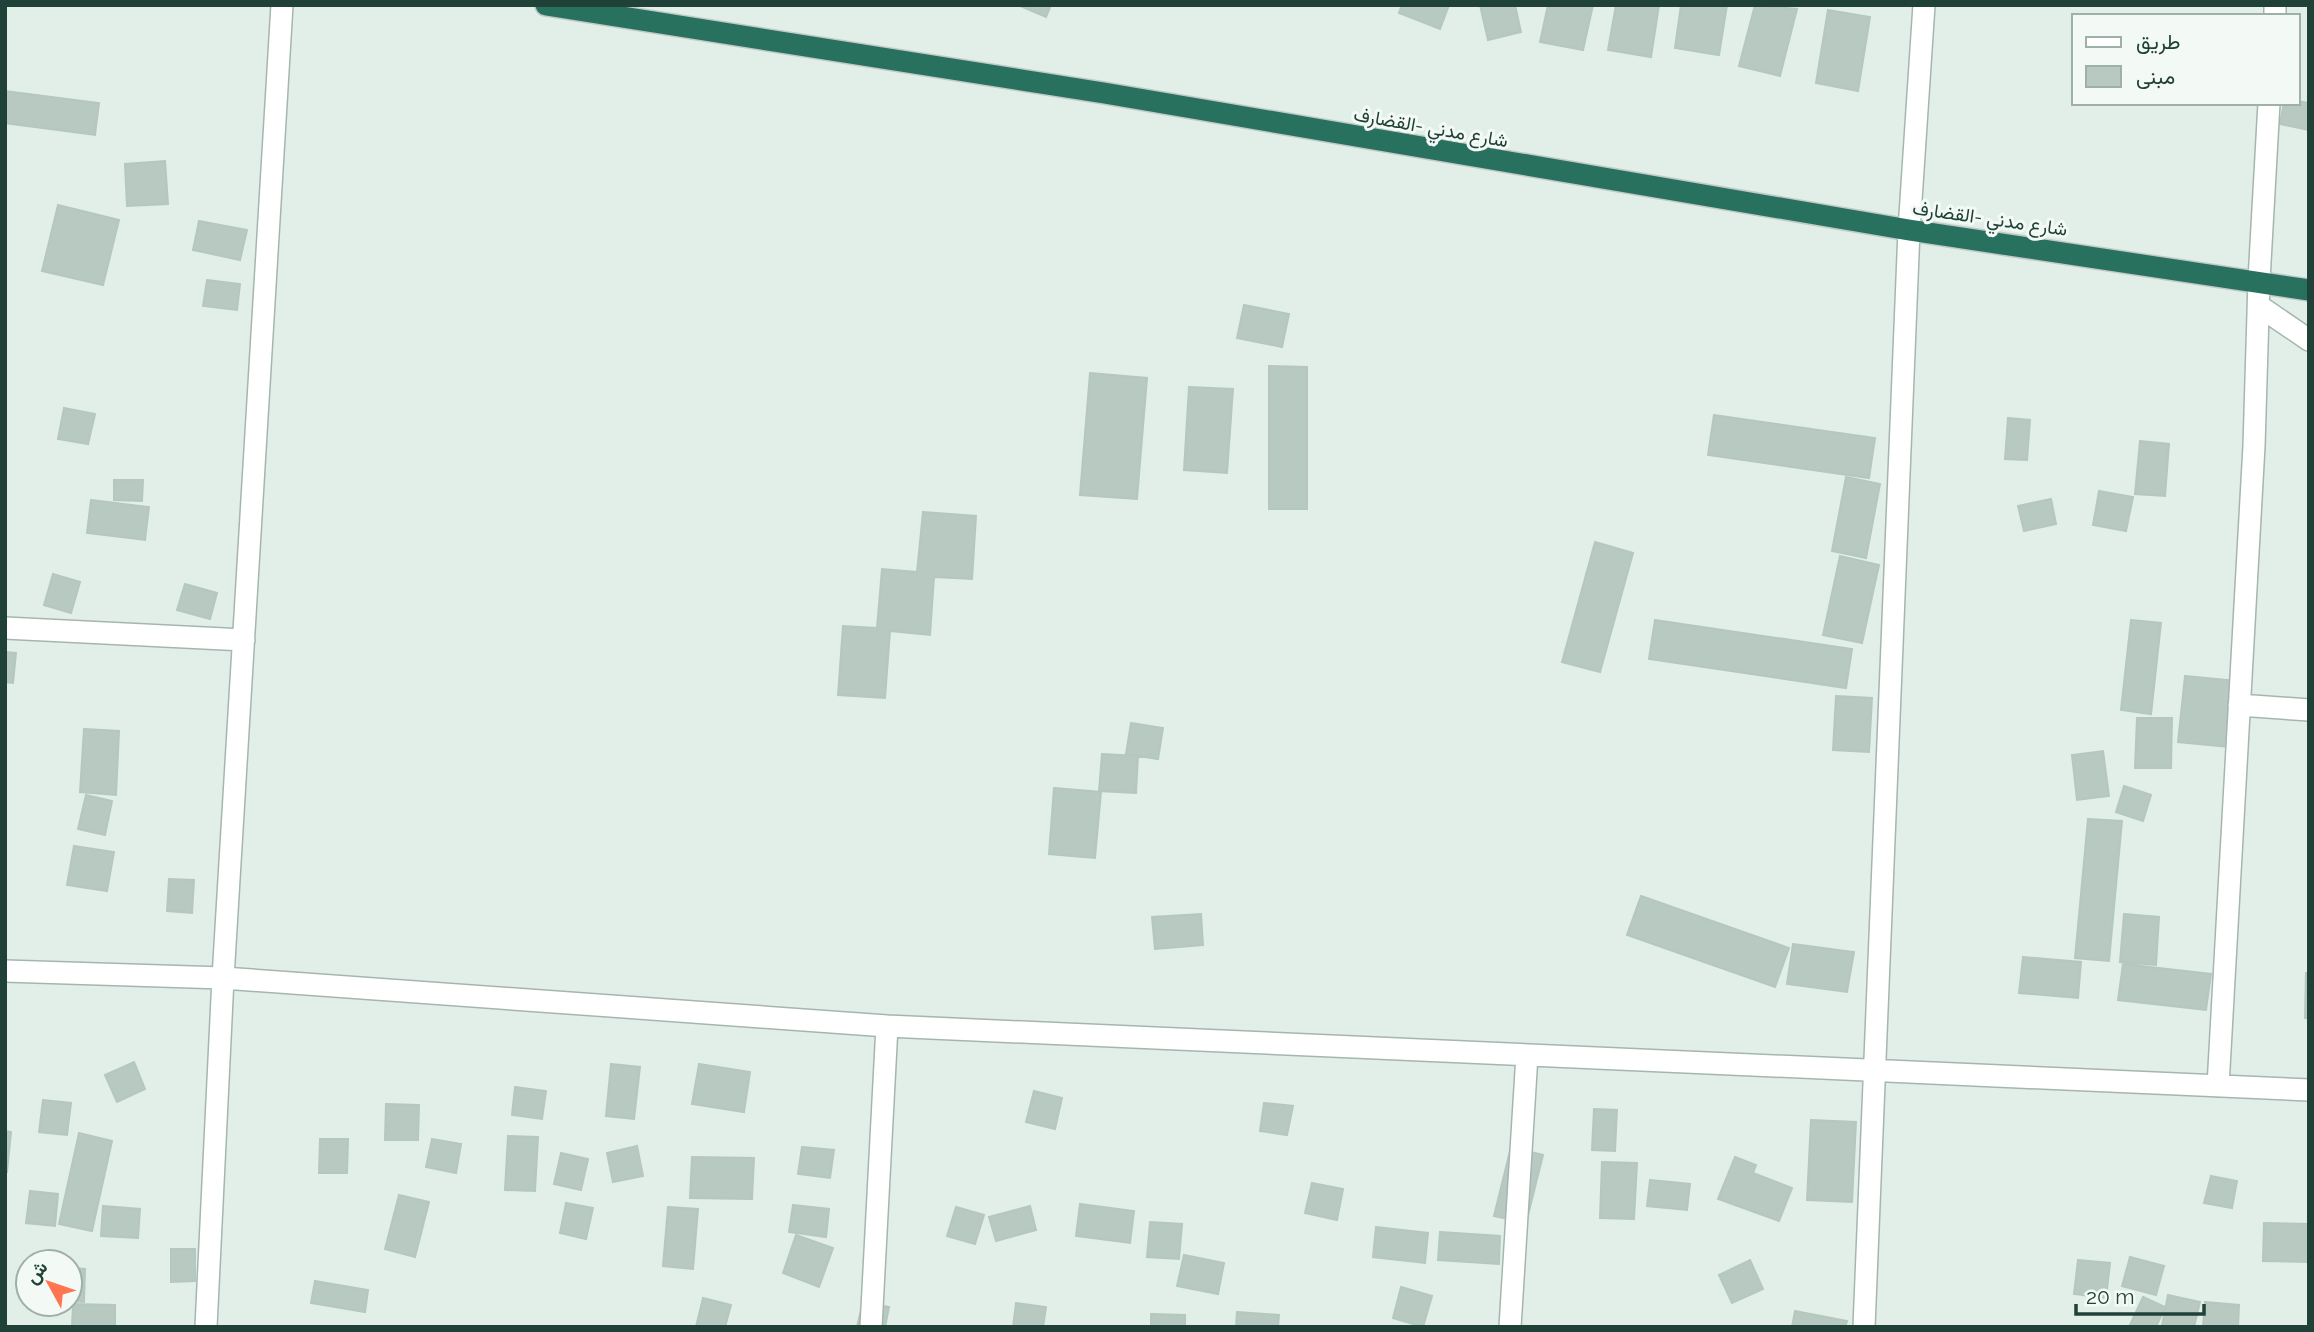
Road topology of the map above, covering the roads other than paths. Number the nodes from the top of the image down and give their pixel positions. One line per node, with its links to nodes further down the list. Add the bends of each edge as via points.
1 (282, 5): 11 (street)
2 (546, 5): 5 (highway, شارع مدني -القضارف, via 1090,91)
3 (1924, 5): 5 (street)
4 (2269, 105): 6 (street)
5 (1909, 230): 6 (highway, شارع مدني -القضارف); 18 (street)
6 (2259, 280): 7 (highway, شارع مدني -القضارف); 8 (street)
7 (2309, 290)
8 (2259, 306): 9 (street); 12 (street)
9 (2309, 340)
10 (5, 628): 11 (street)
11 (244, 640): 15 (street)
12 (2239, 705): 13 (street); 19 (street)
13 (2309, 710)
14 (5, 971): 15 (street)
15 (223, 978): 16 (street); 21 (street)
16 (887, 1026): 17 (street); 22 (street)
17 (1527, 1055): 18 (street); 23 (street)
18 (1877, 1071): 19 (street); 24 (street)
19 (2218, 1086): 20 (street)
20 (2309, 1090)
21 (206, 1327)
22 (871, 1327)
23 (1510, 1327)
24 (1864, 1327)

